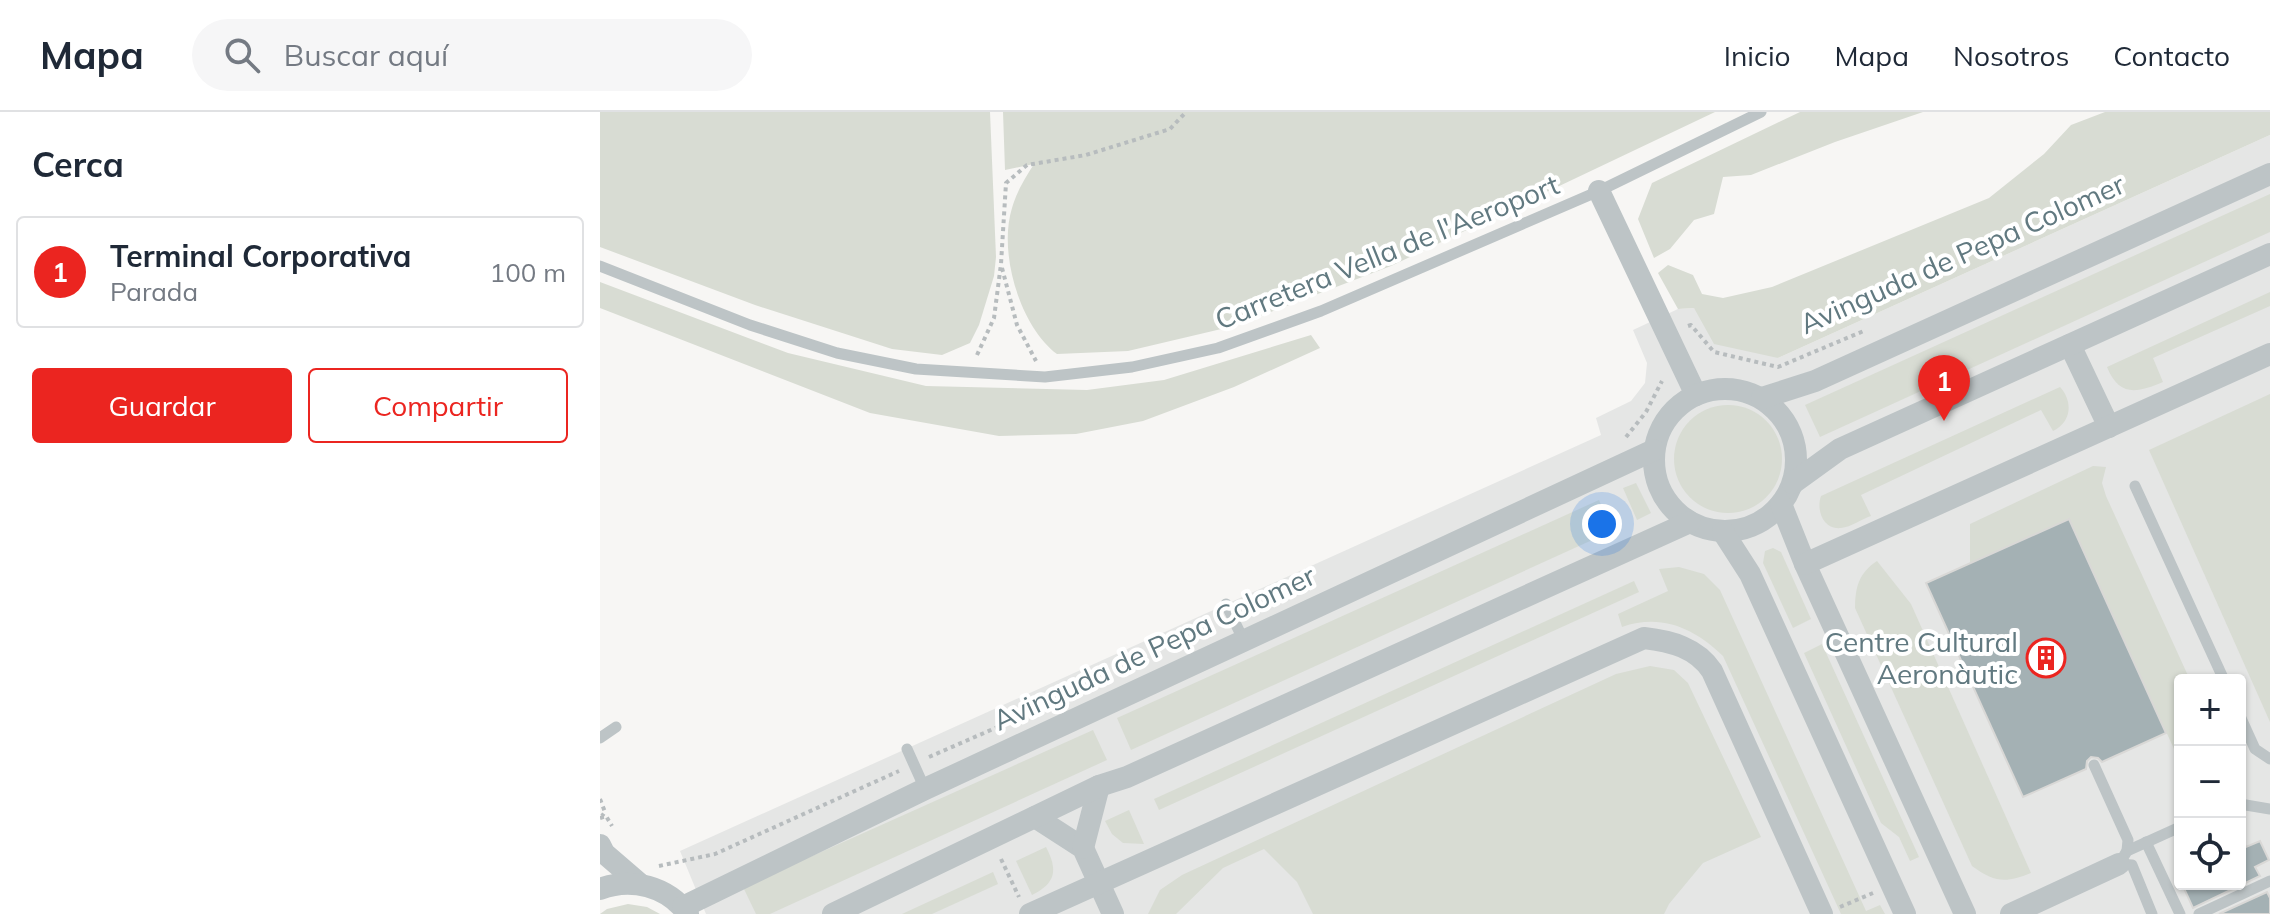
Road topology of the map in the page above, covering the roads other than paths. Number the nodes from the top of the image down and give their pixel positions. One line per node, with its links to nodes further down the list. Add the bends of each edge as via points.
1 (1761, 112): 3 (lane, Carretera Vella de l'Aeroport)
2 (2270, 174): 9 (street, Avinguda de Pepa Colomer, via 1815,381)
3 (1599, 191): 5 (lane, Carretera Vella de l'Aeroport, via 1321,311 1218,348 1132,367 1045,377 916,369 837,353); 8 (street)
4 (2270, 254): 6 (street)
5 (600, 266)
6 (2070, 345): 10 (street); 12 (street, via 1840,449)
7 (2270, 354): 10 (street)
8 (1696, 395): 9 (street, via 1728,388); 11 (street, via 1674,410)
9 (1762, 398): 12 (street, via 1792,433 1797,463)
10 (2109, 427): 17 (street)
11 (1654, 450): 15 (street, via 1655,475 1664,498); 19 (street, Avinguda de Pepa Colomer)
12 (1793, 483): 14 (street)
13 (2135, 486): 20 (lane)
14 (1781, 504): 16 (street, via 1754,526); 17 (street)
15 (1690, 522): 16 (street); 27 (street)
16 (1723, 532): 47 (street, via 1750,574)
17 (1805, 564): 48 (street)
18 (1226, 604): 19 (lane)
19 (1243, 639): 28 (street, Avinguda de Pepa Colomer)
20 (2221, 674)
21 (616, 727): 23 (lane)
22 (2246, 729): 25 (lane, via 2255,749)
23 (600, 738)
24 (907, 749): 28 (lane)
25 (2270, 759)
26 (2094, 765): 36 (lane, via 2128,840)
27 (1099, 786): 31 (street); 35 (street)
28 (925, 789): 42 (street, Avinguda de Pepa Colomer)
29 (2246, 805): 30 (lane)
30 (2270, 809)
31 (1035, 817): 35 (street); 44 (street)
32 (2174, 830): 34 (lane)
33 (609, 841): 39 (street, via 604,853)
34 (2146, 842): 36 (lane); 50 (lane)
35 (1083, 848): 38 (street)
36 (2123, 858): 43 (street); 49 (lane, via 2132,865)
37 (2270, 881): 51 (lane)
38 (1099, 883): 41 (street); 45 (street); 46 (street, via 1644,638 1665,640 1704,660 1712,671)
39 (640, 884): 40 (street); 42 (street, via 662,891)
40 (600, 889)
41 (1026, 909)
42 (685, 911)
43 (2015, 913)
44 (833, 914)
45 (1113, 914)
46 (1822, 914)
47 (1905, 914)
48 (1965, 914)
49 (2152, 914)
50 (2180, 914)
51 (2199, 914)

